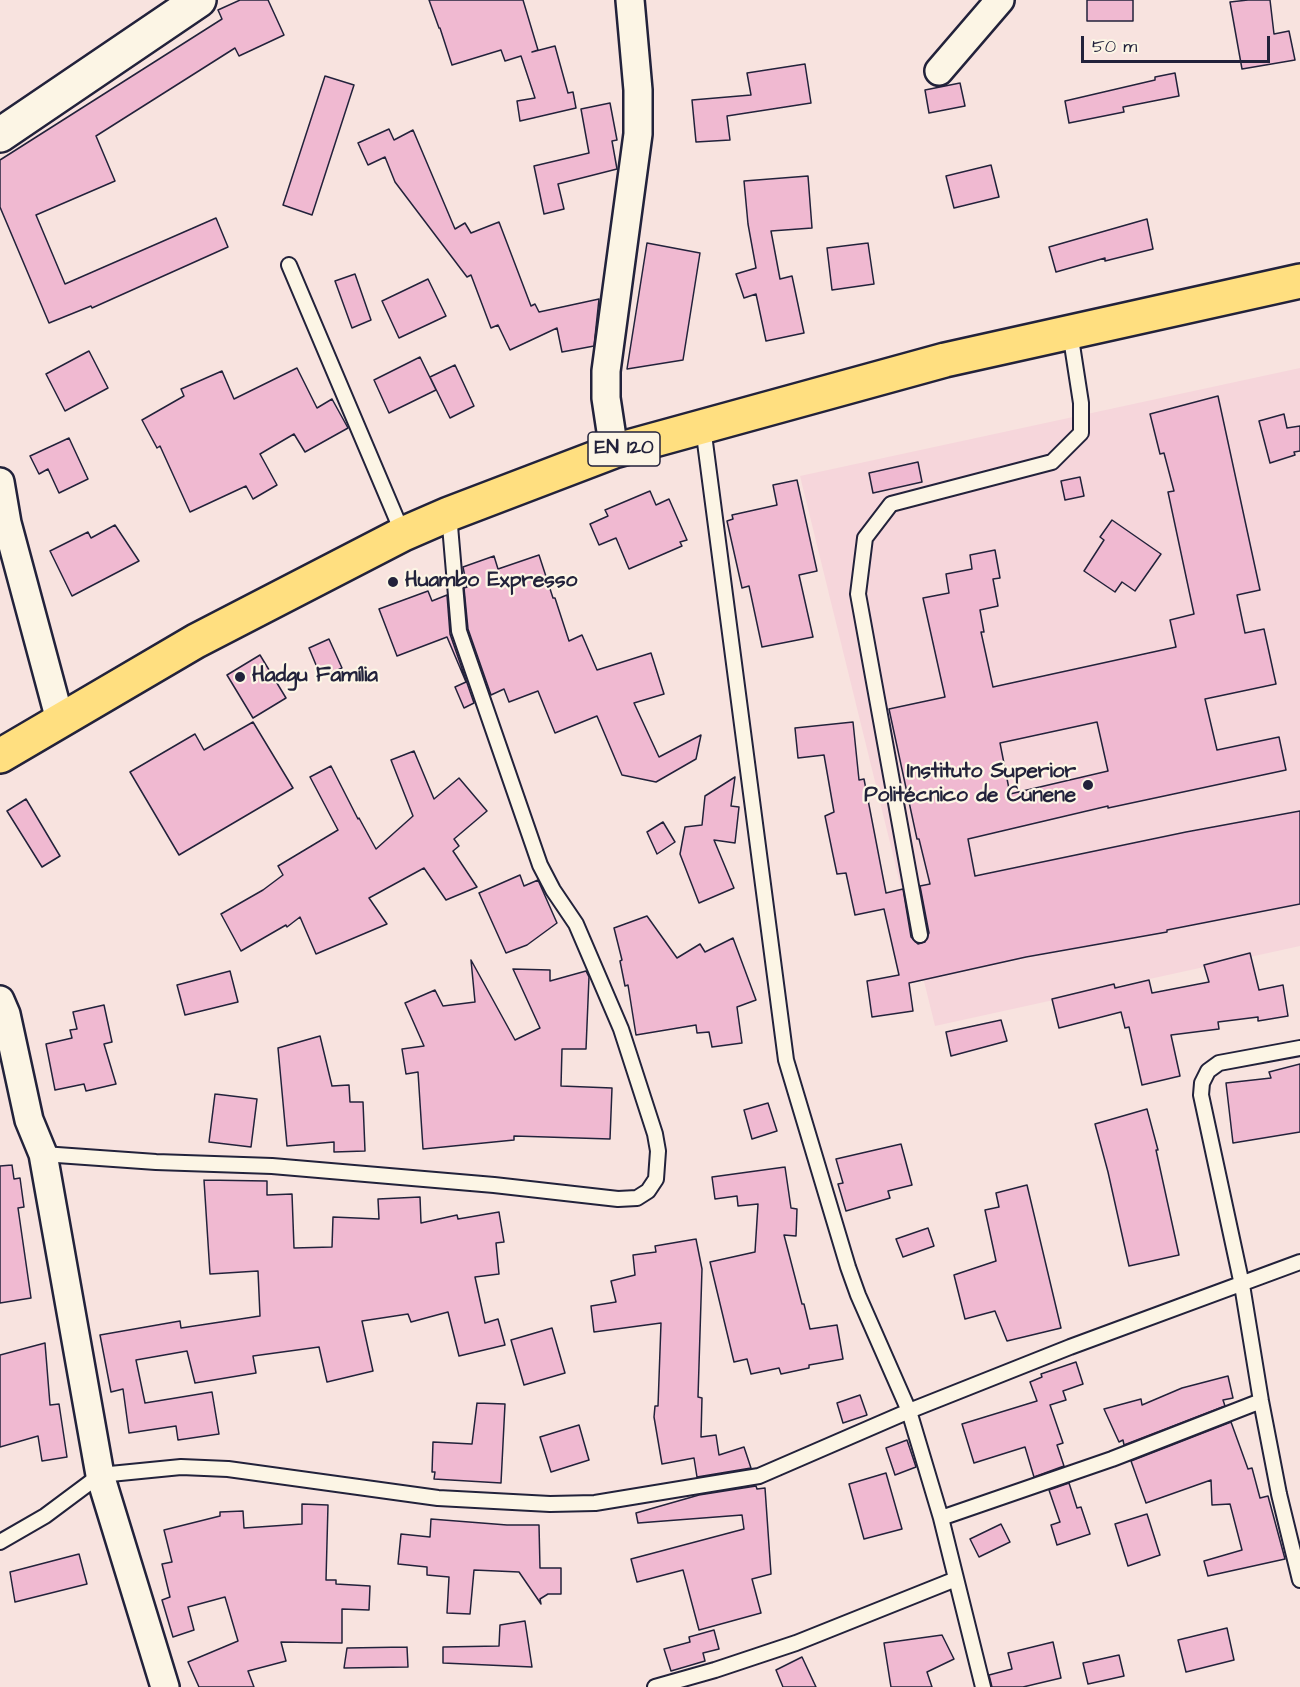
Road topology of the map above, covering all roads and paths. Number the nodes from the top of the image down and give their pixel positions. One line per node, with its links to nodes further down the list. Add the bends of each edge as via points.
1 (200, 0): 5 (street)
2 (630, 0): 10 (street, via 638,134 606,371)
3 (1000, 0): 4 (street)
4 (939, 71)
5 (0, 135)
6 (289, 266): 13 (lane)
7 (1300, 281): 8 (main road, EN 120)
8 (1070, 332): 9 (main road, EN 120, via 945,360); 16 (lane, via 1081,403 1081,433 1052,462 891,504 865,538 858,594)
9 (703, 427): 10 (main road, EN 120); 23 (lane, via 786,1060 848,1267)
10 (614, 451): 12 (main road, EN 120)
11 (0, 482): 14 (street, via 7,523)
12 (449, 514): 13 (main road, EN 120); 19 (lane, via 462,641 540,865 576,924 621,1029 655,1134 656,1179 637,1198 618,1199 284,1167)
13 (403, 534): 14 (main road, EN 120, via 196,640)
14 (60, 720): 15 (main road, EN 120)
15 (0, 756)
16 (920, 934)
17 (0, 1000): 19 (street, via 29,1120)
18 (1300, 1048): 21 (lane, via 1219,1064 1208,1071 1202,1083 1201,1095)
19 (43, 1154): 24 (street)
20 (1300, 1262): 21 (lane)
21 (1242, 1285): 22 (lane); 23 (lane)
22 (1261, 1401): 25 (lane, via 1112,1459); 28 (lane)
23 (909, 1411): 24 (lane, via 759,1476 595,1503 438,1498 228,1469 181,1467); 25 (lane)
24 (100, 1475): 26 (lane, via 45,1516); 29 (street)
25 (941, 1518): 27 (lane)
26 (0, 1542)
27 (956, 1578): 30 (lane, via 796,1643); 31 (lane)
28 (1300, 1580)
29 (165, 1687)
30 (655, 1687)
31 (983, 1687)

